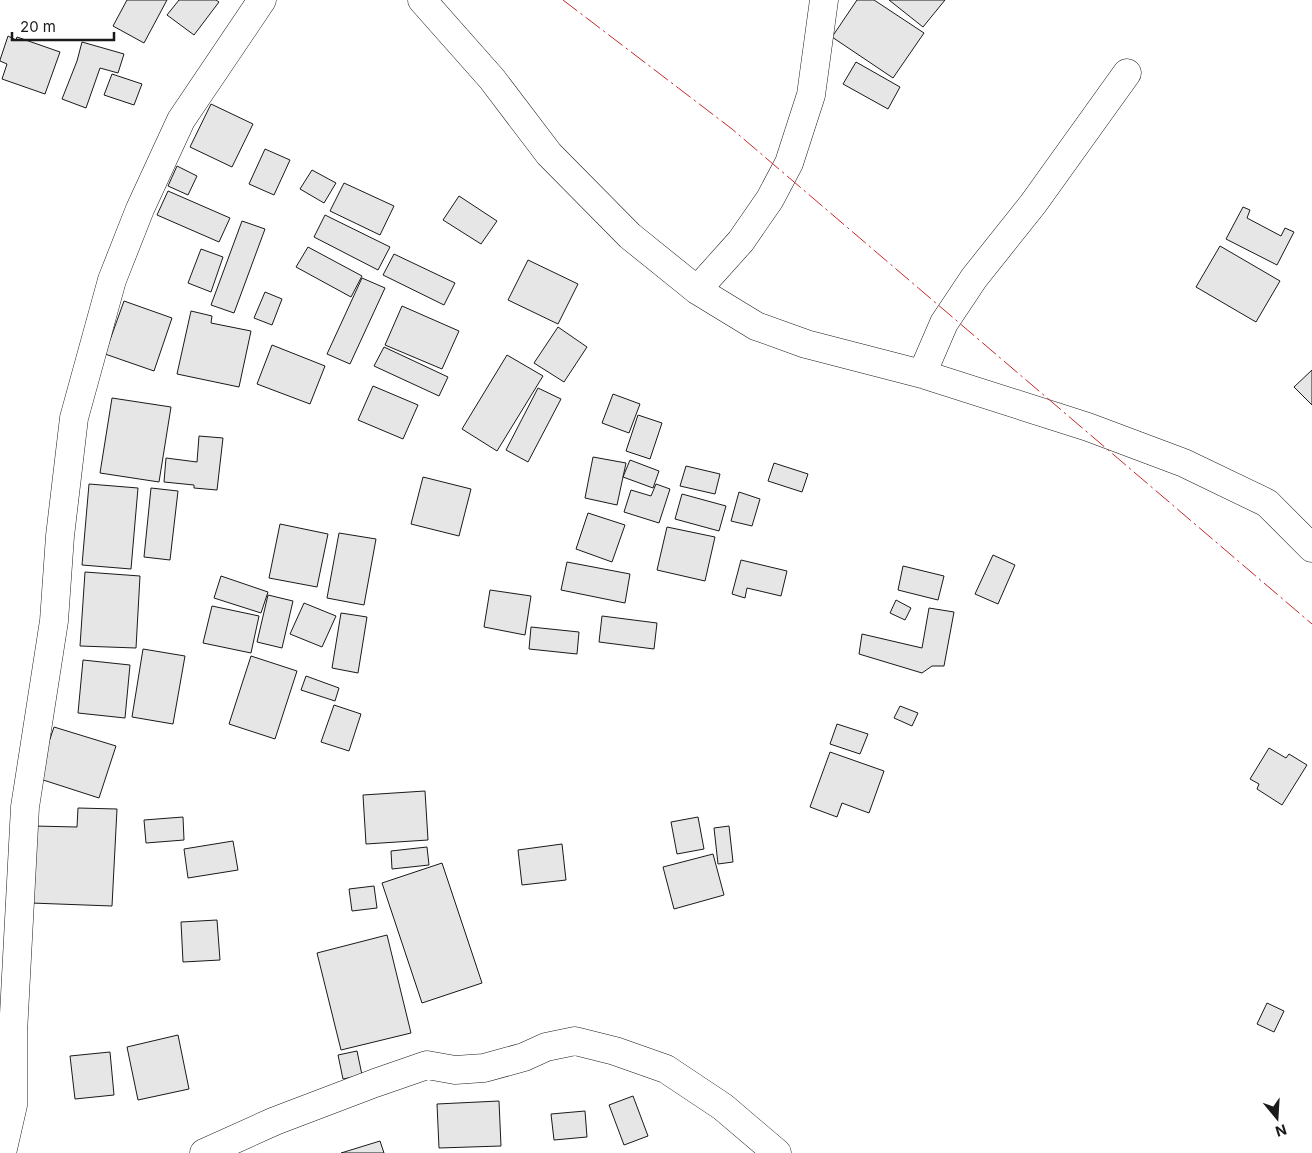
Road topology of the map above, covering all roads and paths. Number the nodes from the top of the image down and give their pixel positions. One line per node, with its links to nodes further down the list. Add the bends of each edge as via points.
1 (262, 0): 8 (street, via 181,120 140,209 112,280 74,418 54,620 24,807 13,1034 13,1105)
2 (422, 0): 5 (street, via 492,79 549,154 630,236)
3 (824, 0): 5 (street, via 811,95 789,164 770,199 740,242)
4 (1128, 73): 6 (street, via 1033,204 974,278 944,323)
5 (697, 290): 6 (street, via 756,326 806,344)
6 (922, 374): 7 (street, via 1088,427 1184,463 1267,503)
7 (1312, 548)
8 (2, 1153)
9 (204, 1153): 10 (street, via 275,1121 427,1065 456,1070 484,1068 575,1041 666,1069 723,1107)
10 (777, 1153)

